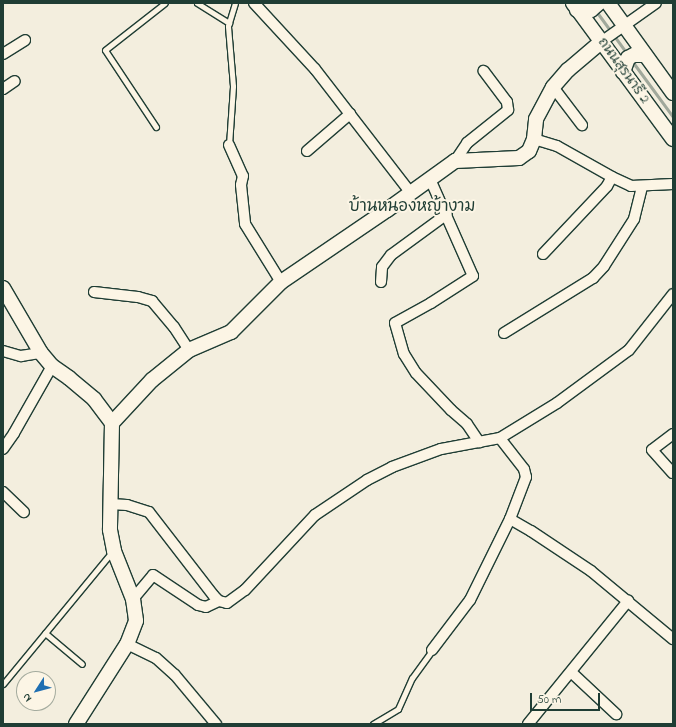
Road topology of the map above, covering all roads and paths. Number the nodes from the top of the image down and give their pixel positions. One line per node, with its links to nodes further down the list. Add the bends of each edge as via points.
1 (166, 3): 23 (lane, via 105,50)
2 (197, 3): 9 (lane)
3 (235, 3): 9 (lane)
4 (254, 3): 21 (street, via 315,69)
5 (599, 3): 8 (street, via 594,9)
6 (608, 3): 10 (street, ถนนสุรนารี 2)
7 (656, 3): 10 (street)
8 (579, 8): 12 (street, ถนนสุรนารี 2)
9 (229, 23): 26 (lane, via 233,86)
10 (620, 27): 12 (street); 14 (street, ถนนสุรนารี 2)
11 (24, 40): 13 (street)
12 (604, 40): 15 (street, ถนนสุรนารี 2); 18 (street, via 568,70)
13 (3, 54)
14 (642, 55): 15 (street, via 630,57); 20 (street, ถนนสุรนารี 2)
15 (624, 68): 25 (street, ถนนสุรนารี 2)
16 (484, 71): 28 (street, via 507,102 508,110 467,143)
17 (15, 81): 19 (street)
18 (553, 87): 22 (street); 24 (street, via 536,119)
19 (3, 89)
20 (673, 93)
21 (350, 114): 27 (street); 33 (street)
22 (582, 125)
23 (156, 126)
24 (534, 139): 28 (street, via 529,151 519,158); 29 (street, via 557,146)
25 (673, 139)
26 (229, 145): 36 (street, via 244,176 241,185 245,224)
27 (308, 151)
28 (455, 161): 30 (street)
29 (612, 177): 32 (street, via 631,186); 35 (street, via 607,186)
30 (430, 179): 33 (street); 34 (street)
31 (673, 184): 32 (street)
32 (642, 187): 41 (street, via 634,219 604,266 593,278)
33 (410, 193): 36 (street)
34 (447, 214): 37 (street, via 391,255 382,266); 49 (street, via 473,276 395,322 404,354 416,373 466,424)
35 (543, 254)
36 (281, 282): 42 (street, via 231,332)
37 (381, 282)
38 (3, 288): 44 (street)
39 (94, 292): 42 (street, via 152,301)
40 (673, 294): 48 (street, via 629,350 557,403)
41 (504, 333)
42 (189, 350): 46 (street, via 152,380)
43 (3, 351): 44 (street, via 21,356)
44 (40, 353): 45 (street)
45 (52, 366): 46 (street, via 94,399); 50 (street)
46 (112, 423): 53 (street)
47 (673, 434): 51 (street, via 652,450)
48 (500, 438): 49 (street); 55 (street, via 524,469 526,477)
49 (479, 442): 58 (street, via 441,449 392,467 367,480 315,516 245,590 227,603)
50 (3, 449)
51 (673, 473)
52 (3, 492): 54 (street)
53 (110, 504): 56 (street, via 110,530); 58 (street, via 127,505 149,512)
54 (24, 512)
55 (510, 519): 59 (street, via 591,571); 63 (street, via 470,600)
56 (114, 551): 57 (street); 60 (lane)
57 (133, 599): 58 (street, via 153,575 198,605 206,607); 62 (street, via 136,621)
58 (219, 601)
59 (628, 602): 61 (street); 65 (street)
60 (45, 633): 64 (lane); 66 (lane)
61 (673, 639)
62 (127, 644): 69 (street); 70 (street, via 156,658 175,675)
63 (432, 650): 71 (lane, via 412,678 398,709)
64 (82, 664)
65 (570, 672): 67 (street); 68 (street)
66 (3, 684)
67 (616, 714)
68 (534, 722)
69 (76, 724)
70 (216, 724)
71 (374, 724)

